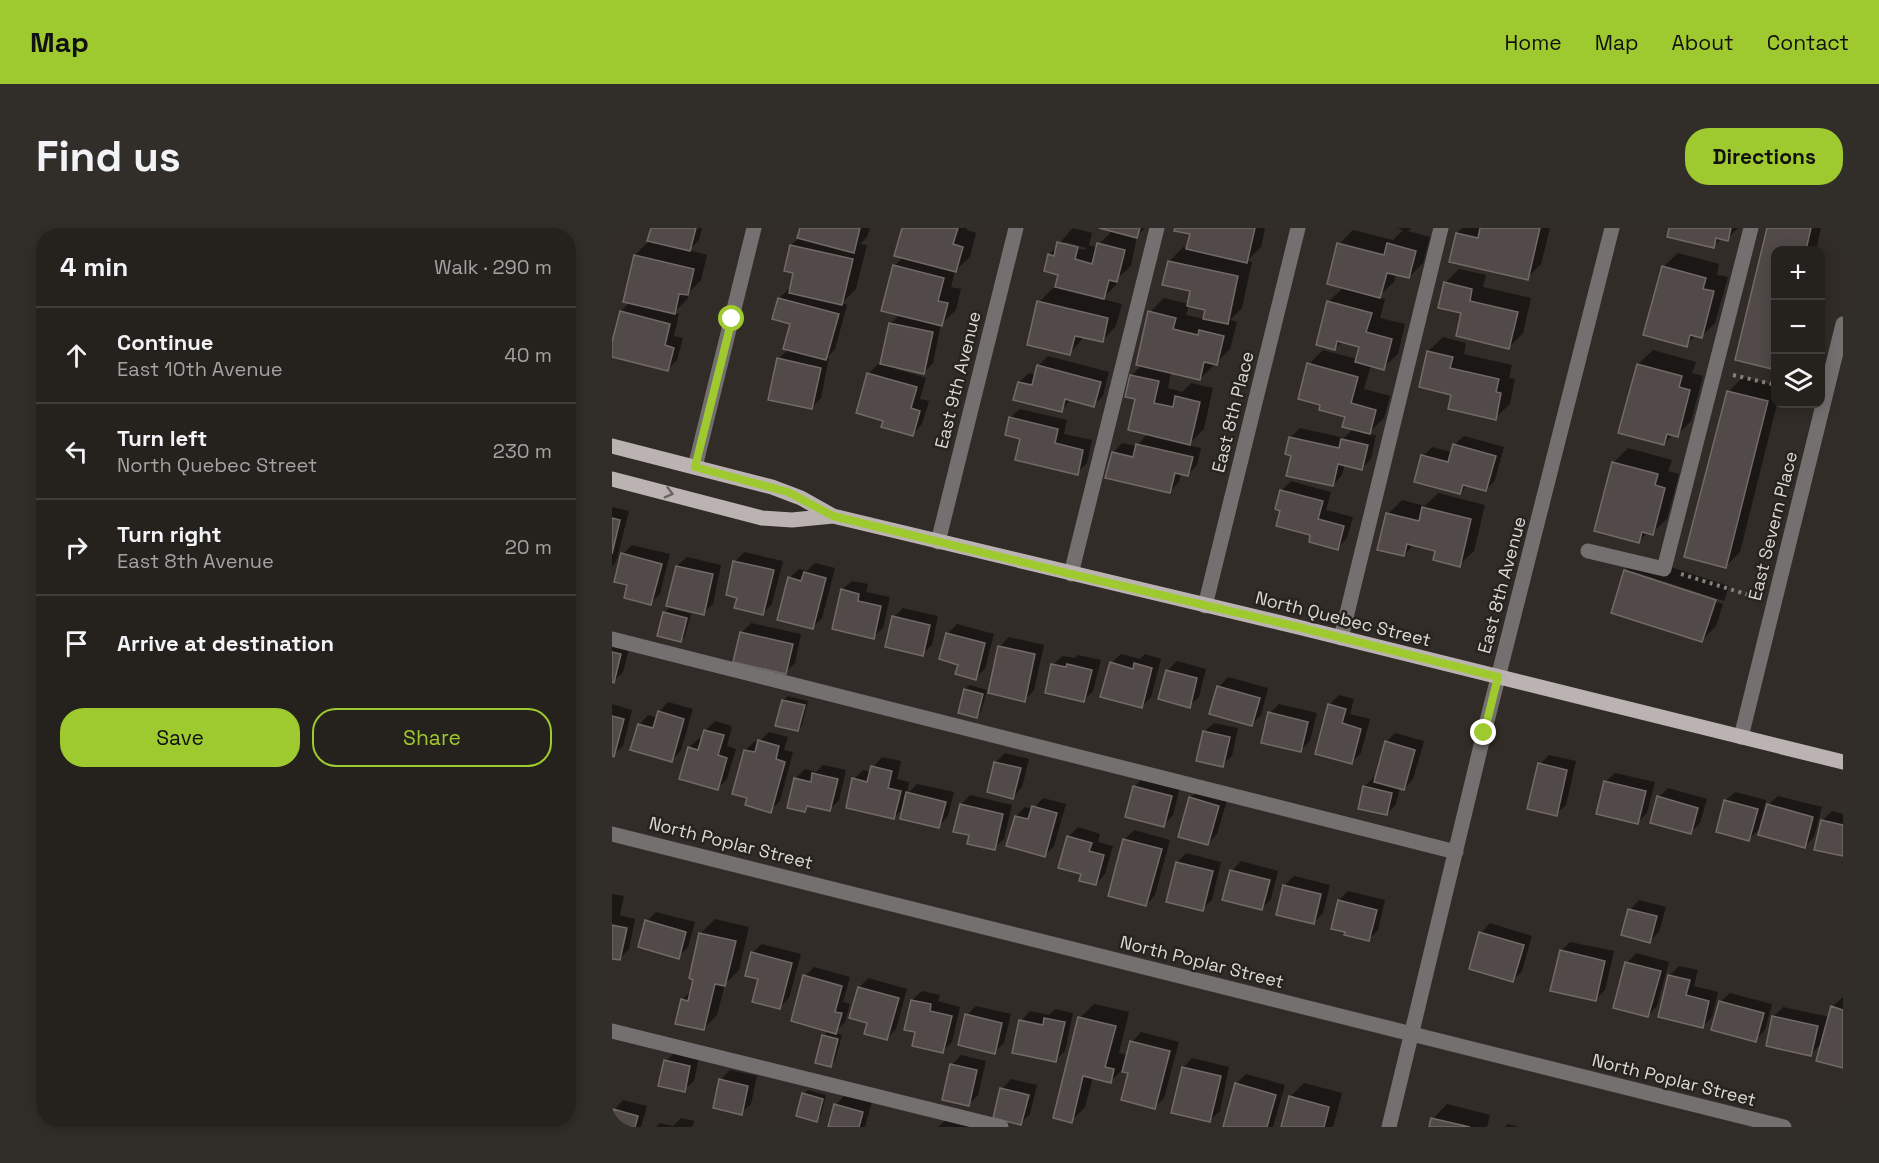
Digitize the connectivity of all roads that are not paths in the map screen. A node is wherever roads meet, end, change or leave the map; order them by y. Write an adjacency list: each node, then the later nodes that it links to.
1 (754, 228): 10 (street)
2 (1016, 228): 13 (street, East 9th Avenue)
3 (1157, 228): 15 (street)
4 (1298, 228): 16 (street, East 8th Place)
5 (1441, 228): 17 (street)
6 (1612, 228): 19 (street, East 8th Avenue)
7 (1752, 228): 14 (street)
8 (1843, 324): 20 (street, East Severn Place)
9 (612, 446): 10 (main road, North Quebec Street)
10 (695, 467): 12 (main road, North Quebec Street)
11 (612, 479): 12 (main road, North Quebec Street, one-way to 12)
12 (833, 516): 13 (main road, North Quebec Street)
13 (938, 542): 15 (main road, North Quebec Street)
14 (1588, 550)
15 (1071, 574): 16 (main road, North Quebec Street)
16 (1205, 606): 17 (main road, North Quebec Street)
17 (1341, 638): 19 (main road, North Quebec Street)
18 (612, 639): 23 (street)
19 (1498, 677): 20 (main road, North Quebec Street); 23 (street, East 8th Avenue)
20 (1741, 736): 21 (main road, North Quebec Street)
21 (1843, 762)
22 (612, 834): 25 (street, North Poplar Street)
23 (1456, 852): 25 (street, East 8th Avenue)
24 (612, 1031): 26 (street)
25 (1412, 1035): 27 (street, East 8th Avenue); 28 (street, North Poplar Street)
26 (1001, 1127)
27 (1389, 1127)
28 (1784, 1127)

